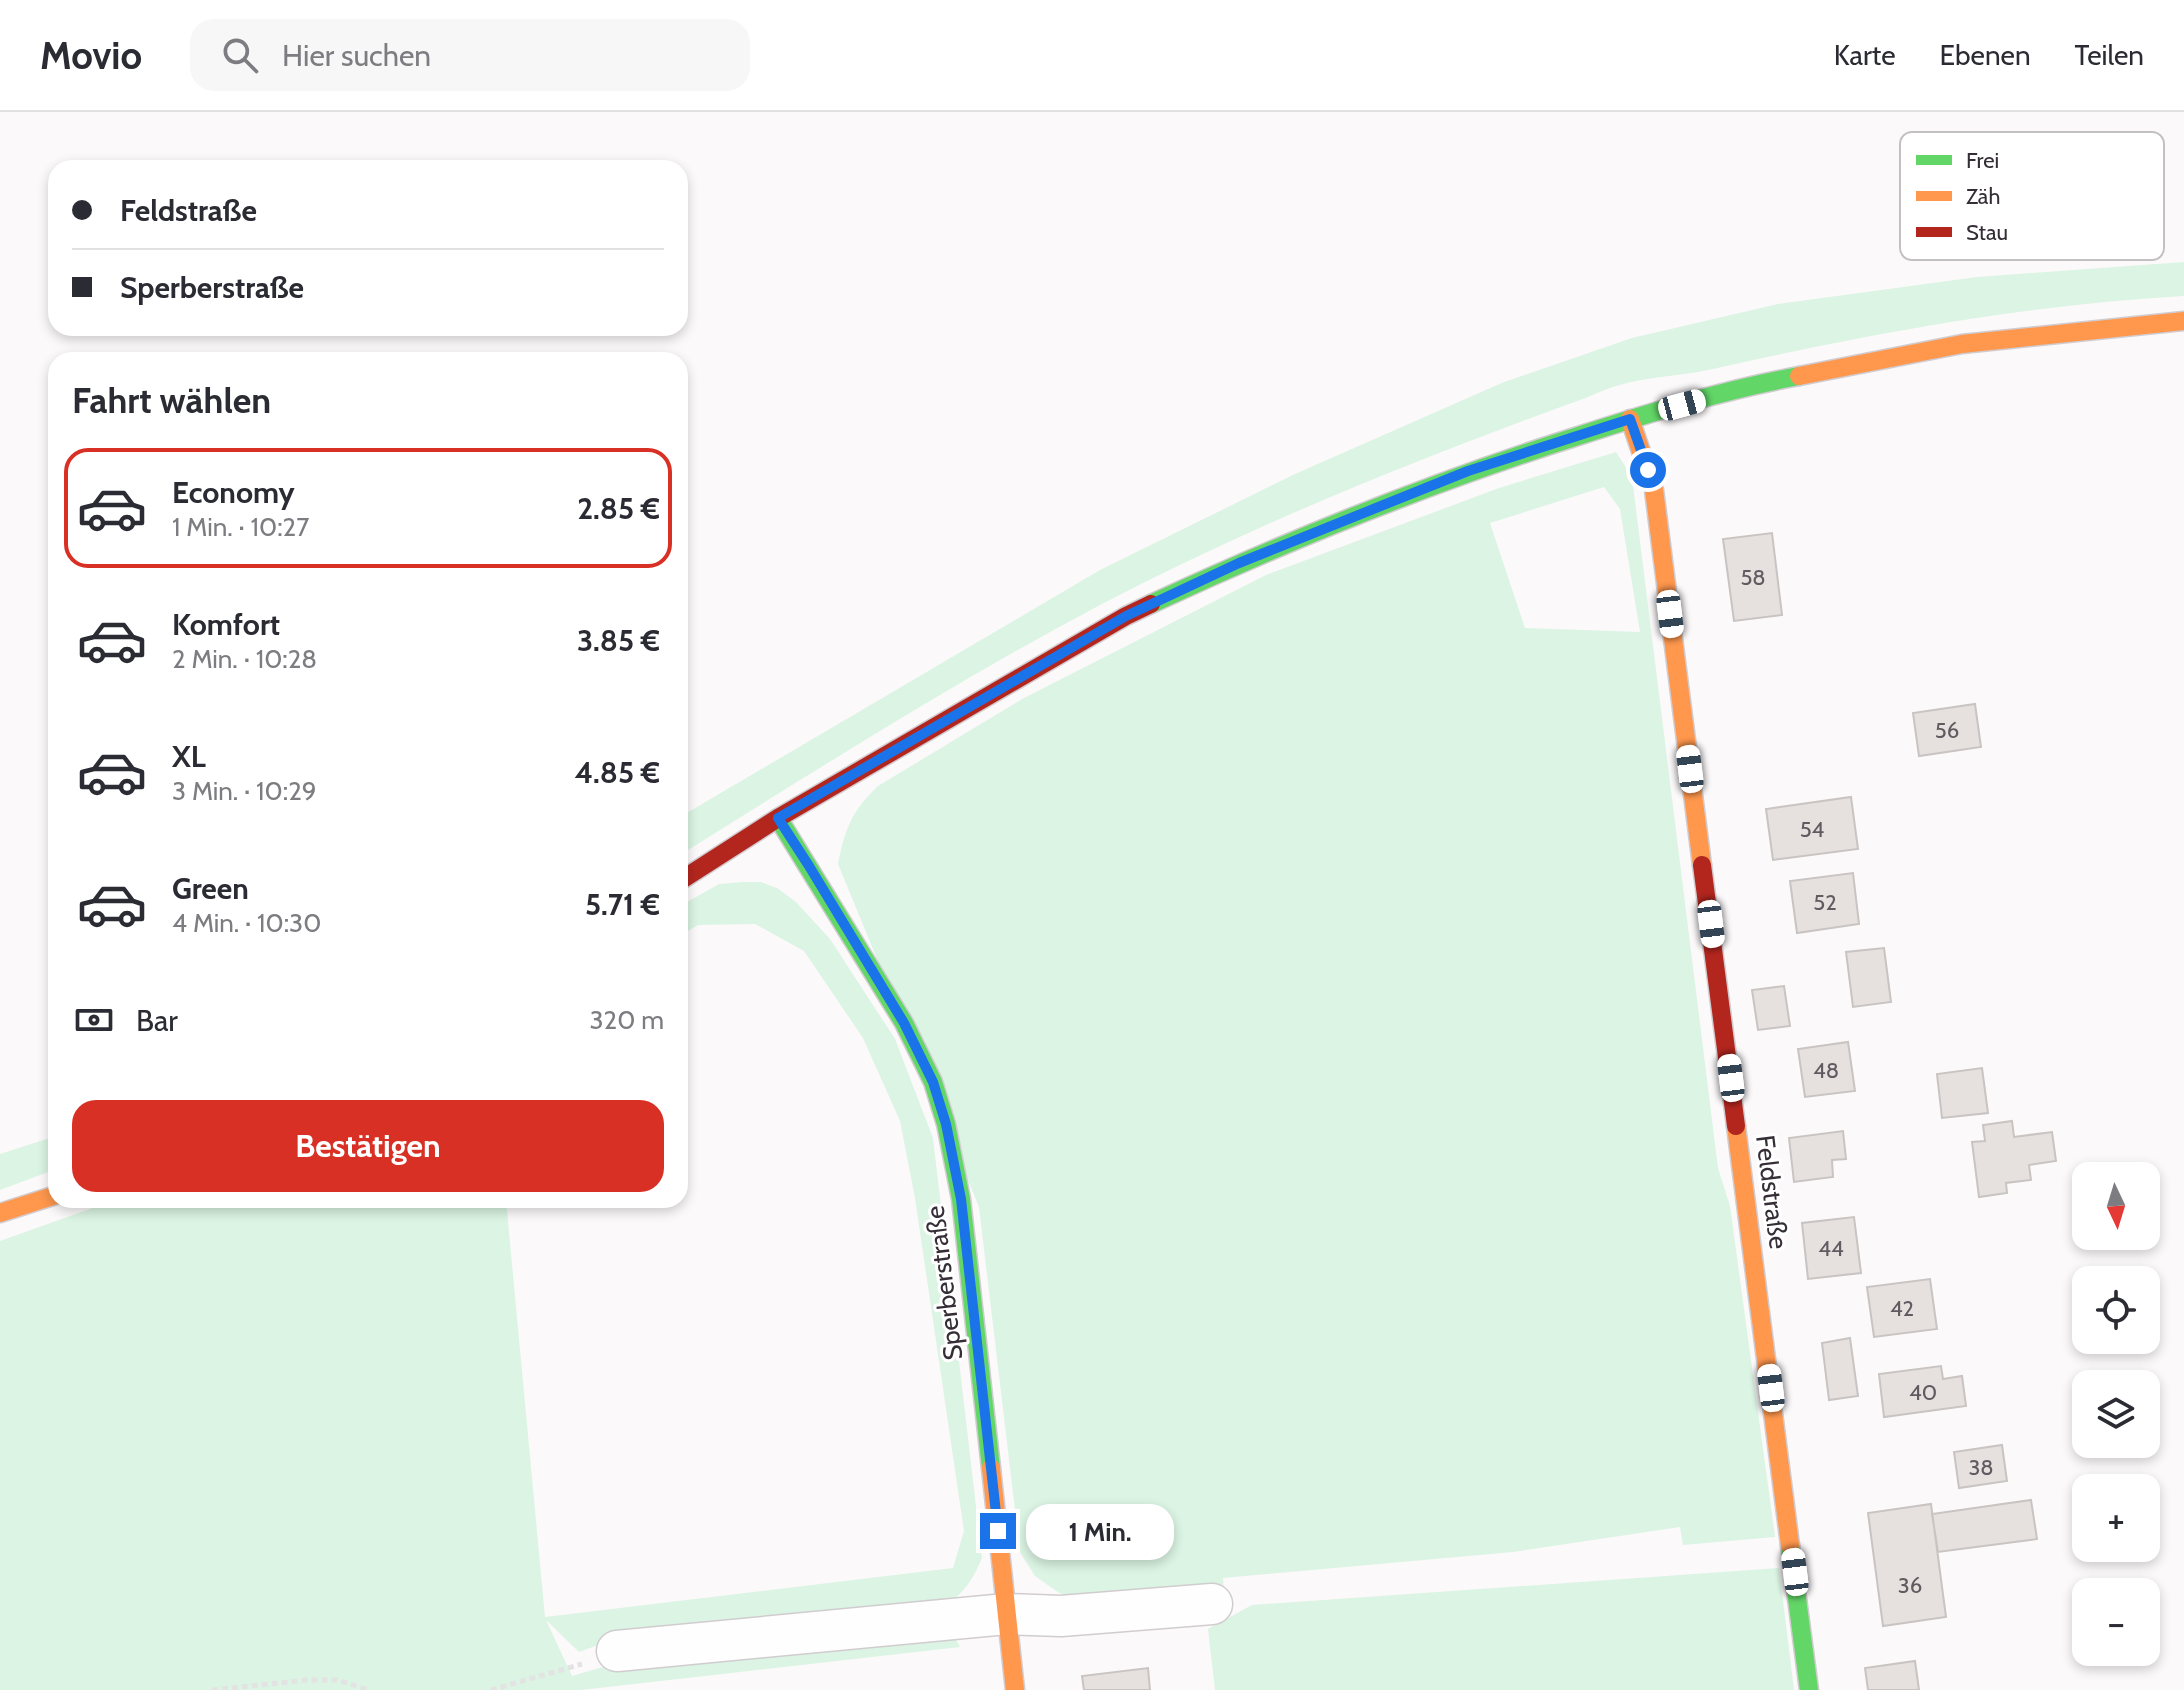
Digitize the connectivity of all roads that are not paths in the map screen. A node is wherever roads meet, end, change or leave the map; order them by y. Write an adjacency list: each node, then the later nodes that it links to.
1 (2184, 321): 2 (street)
2 (1630, 419): 3 (street); 11 (street, Feldstraße)
3 (778, 818): 4 (street); 8 (street, Sperberstraße)
4 (688, 876)
5 (48, 1198): 6 (street)
6 (0, 1213)
7 (1212, 1604): 8 (street)
8 (1006, 1614): 9 (street); 10 (street, Sperberstraße)
9 (617, 1651)
10 (1015, 1690)
11 (1809, 1690)

